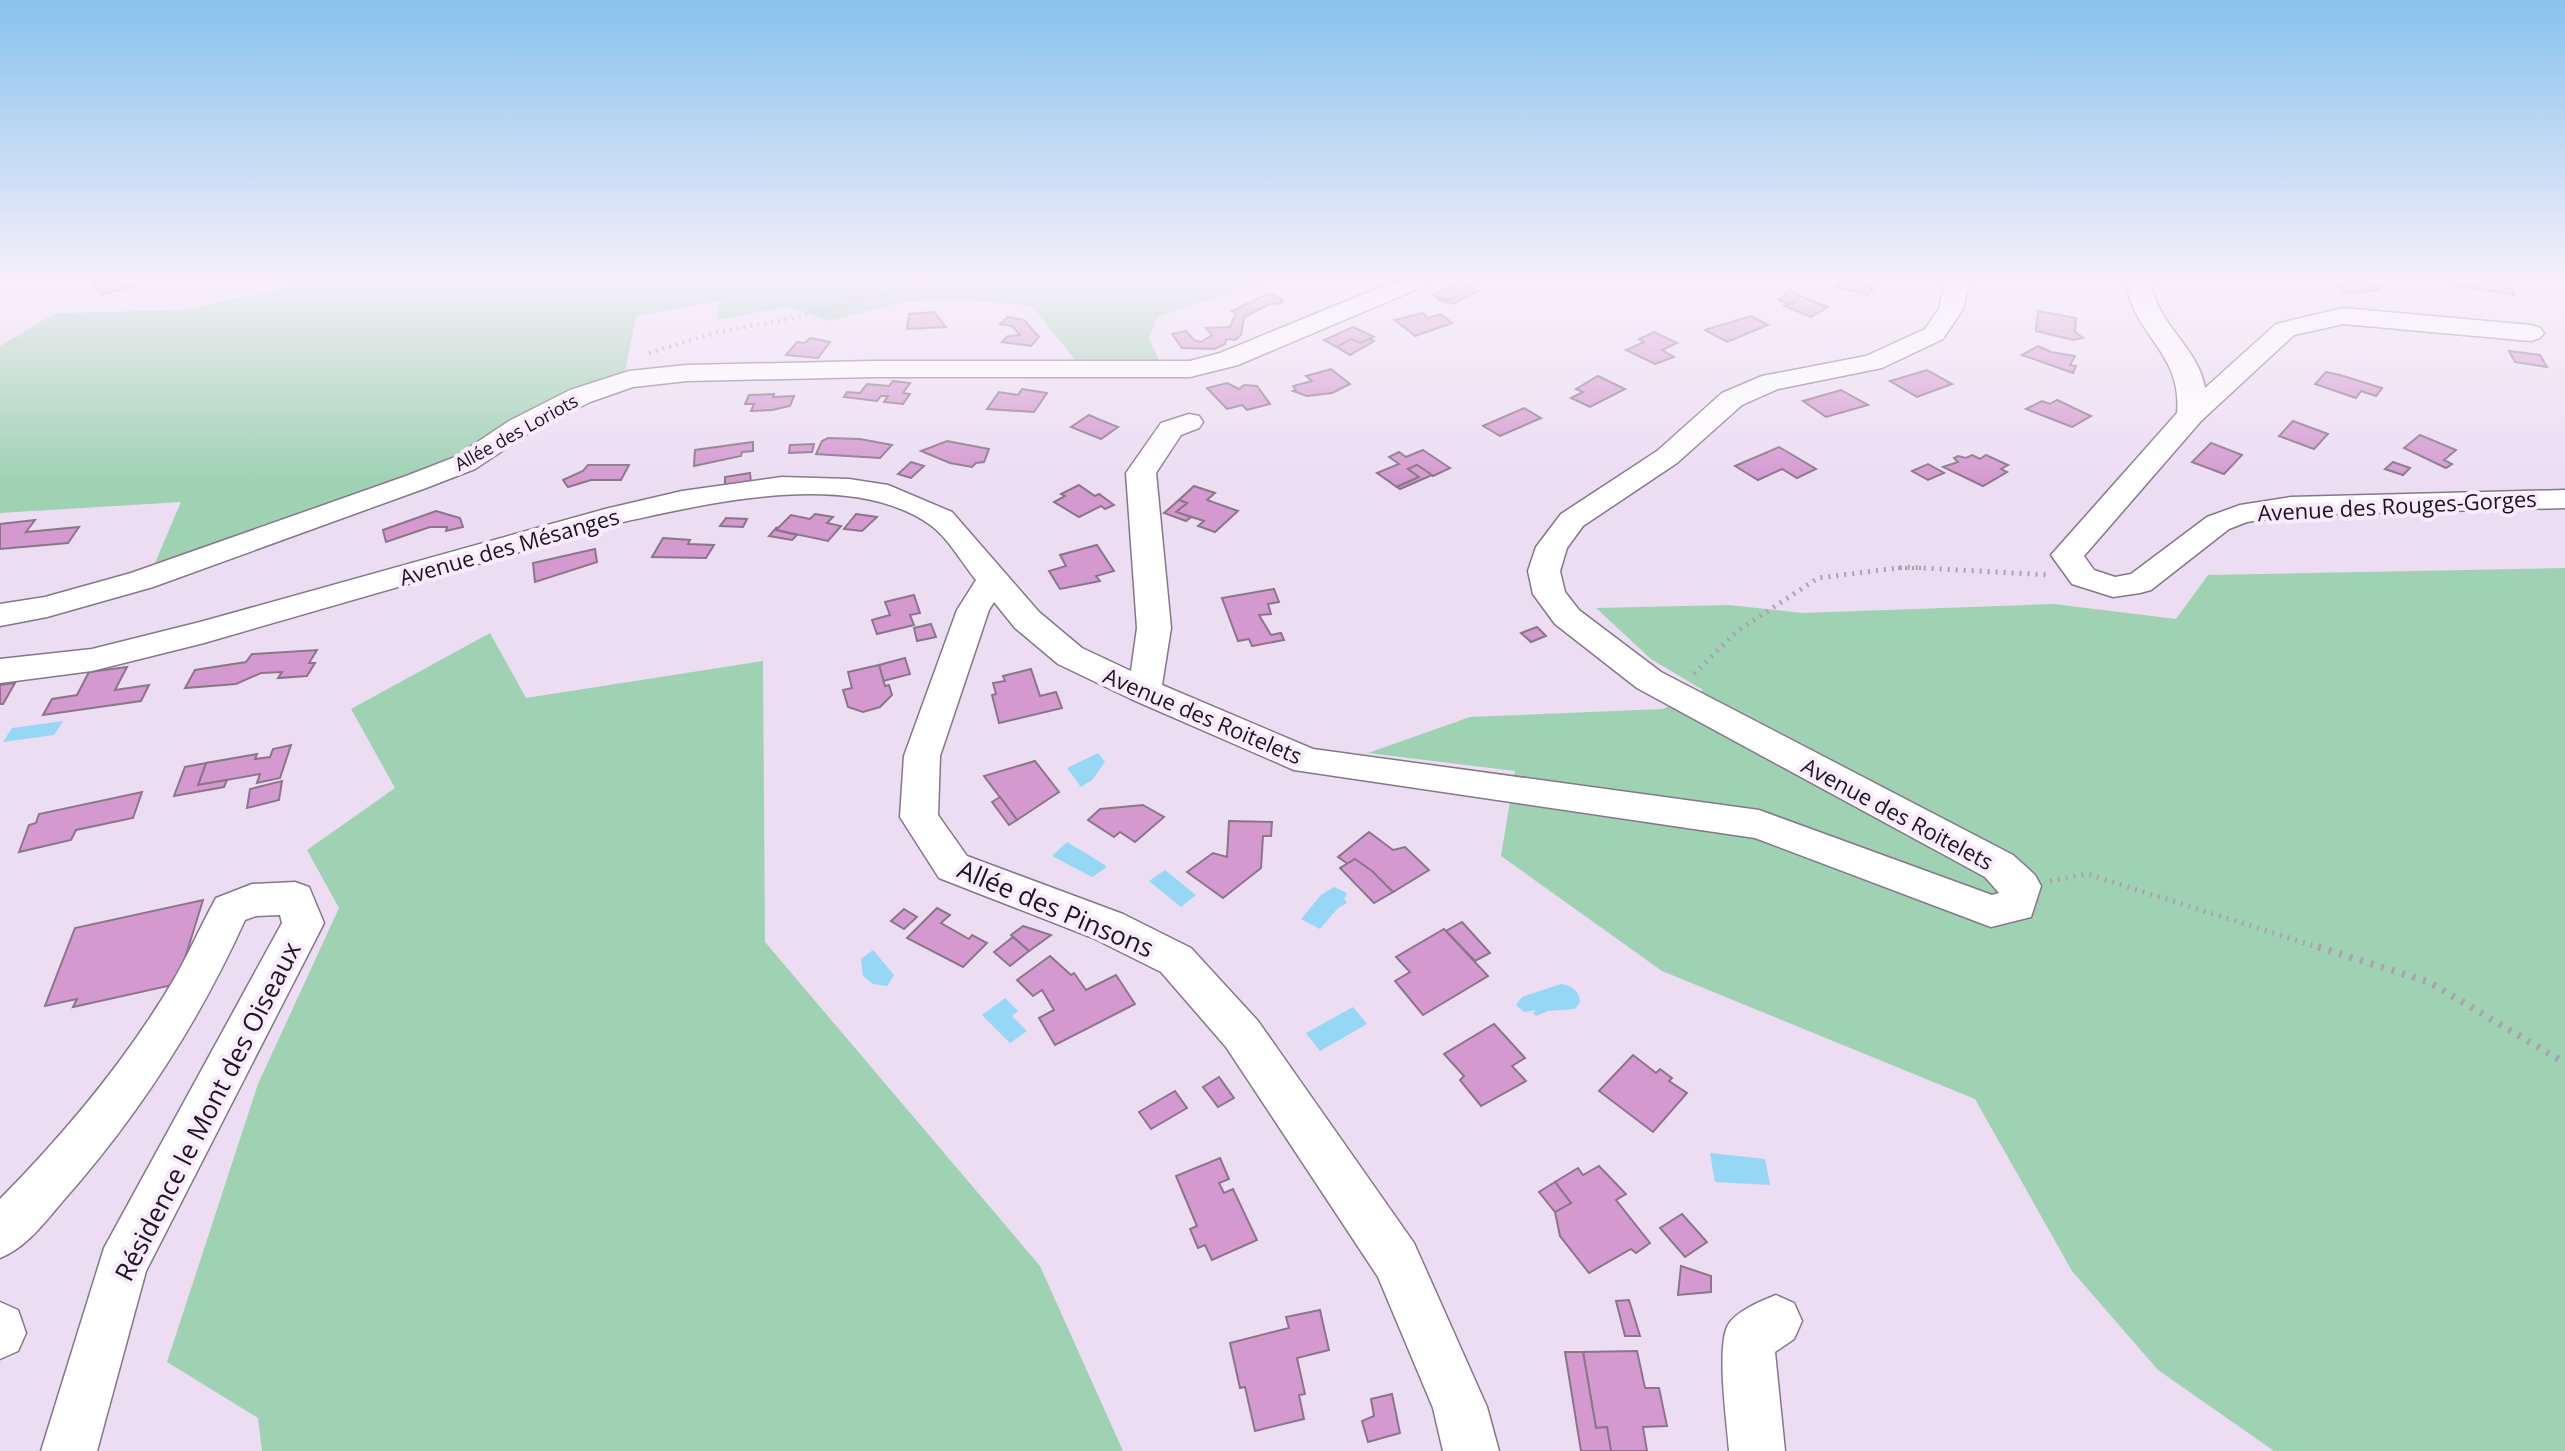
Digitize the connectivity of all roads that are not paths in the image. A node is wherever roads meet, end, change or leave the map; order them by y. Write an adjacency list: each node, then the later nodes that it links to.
1 (1258, 347): 9 (street, Allée des Loriots)
2 (1906, 347): 11 (street, Avenue des Roitelets)
3 (2173, 347): 5 (street)
4 (2266, 347): 5 (street)
5 (2191, 415): 7 (street, Avenue des Rouges-Gorges)
6 (1189, 422): 11 (street)
7 (2565, 499)
8 (992, 581): 10 (street, Avenue des Mésanges); 11 (street, Avenue des Roitelets); 15 (street, Allée des Pinsons)
9 (0, 615)
10 (0, 671)
11 (1143, 691)
12 (0, 1234): 14 (street, Résidence le Mont des Oiseaux)
13 (1776, 1321): 16 (street)
14 (69, 1451)
15 (1471, 1451)
16 (1757, 1451)

